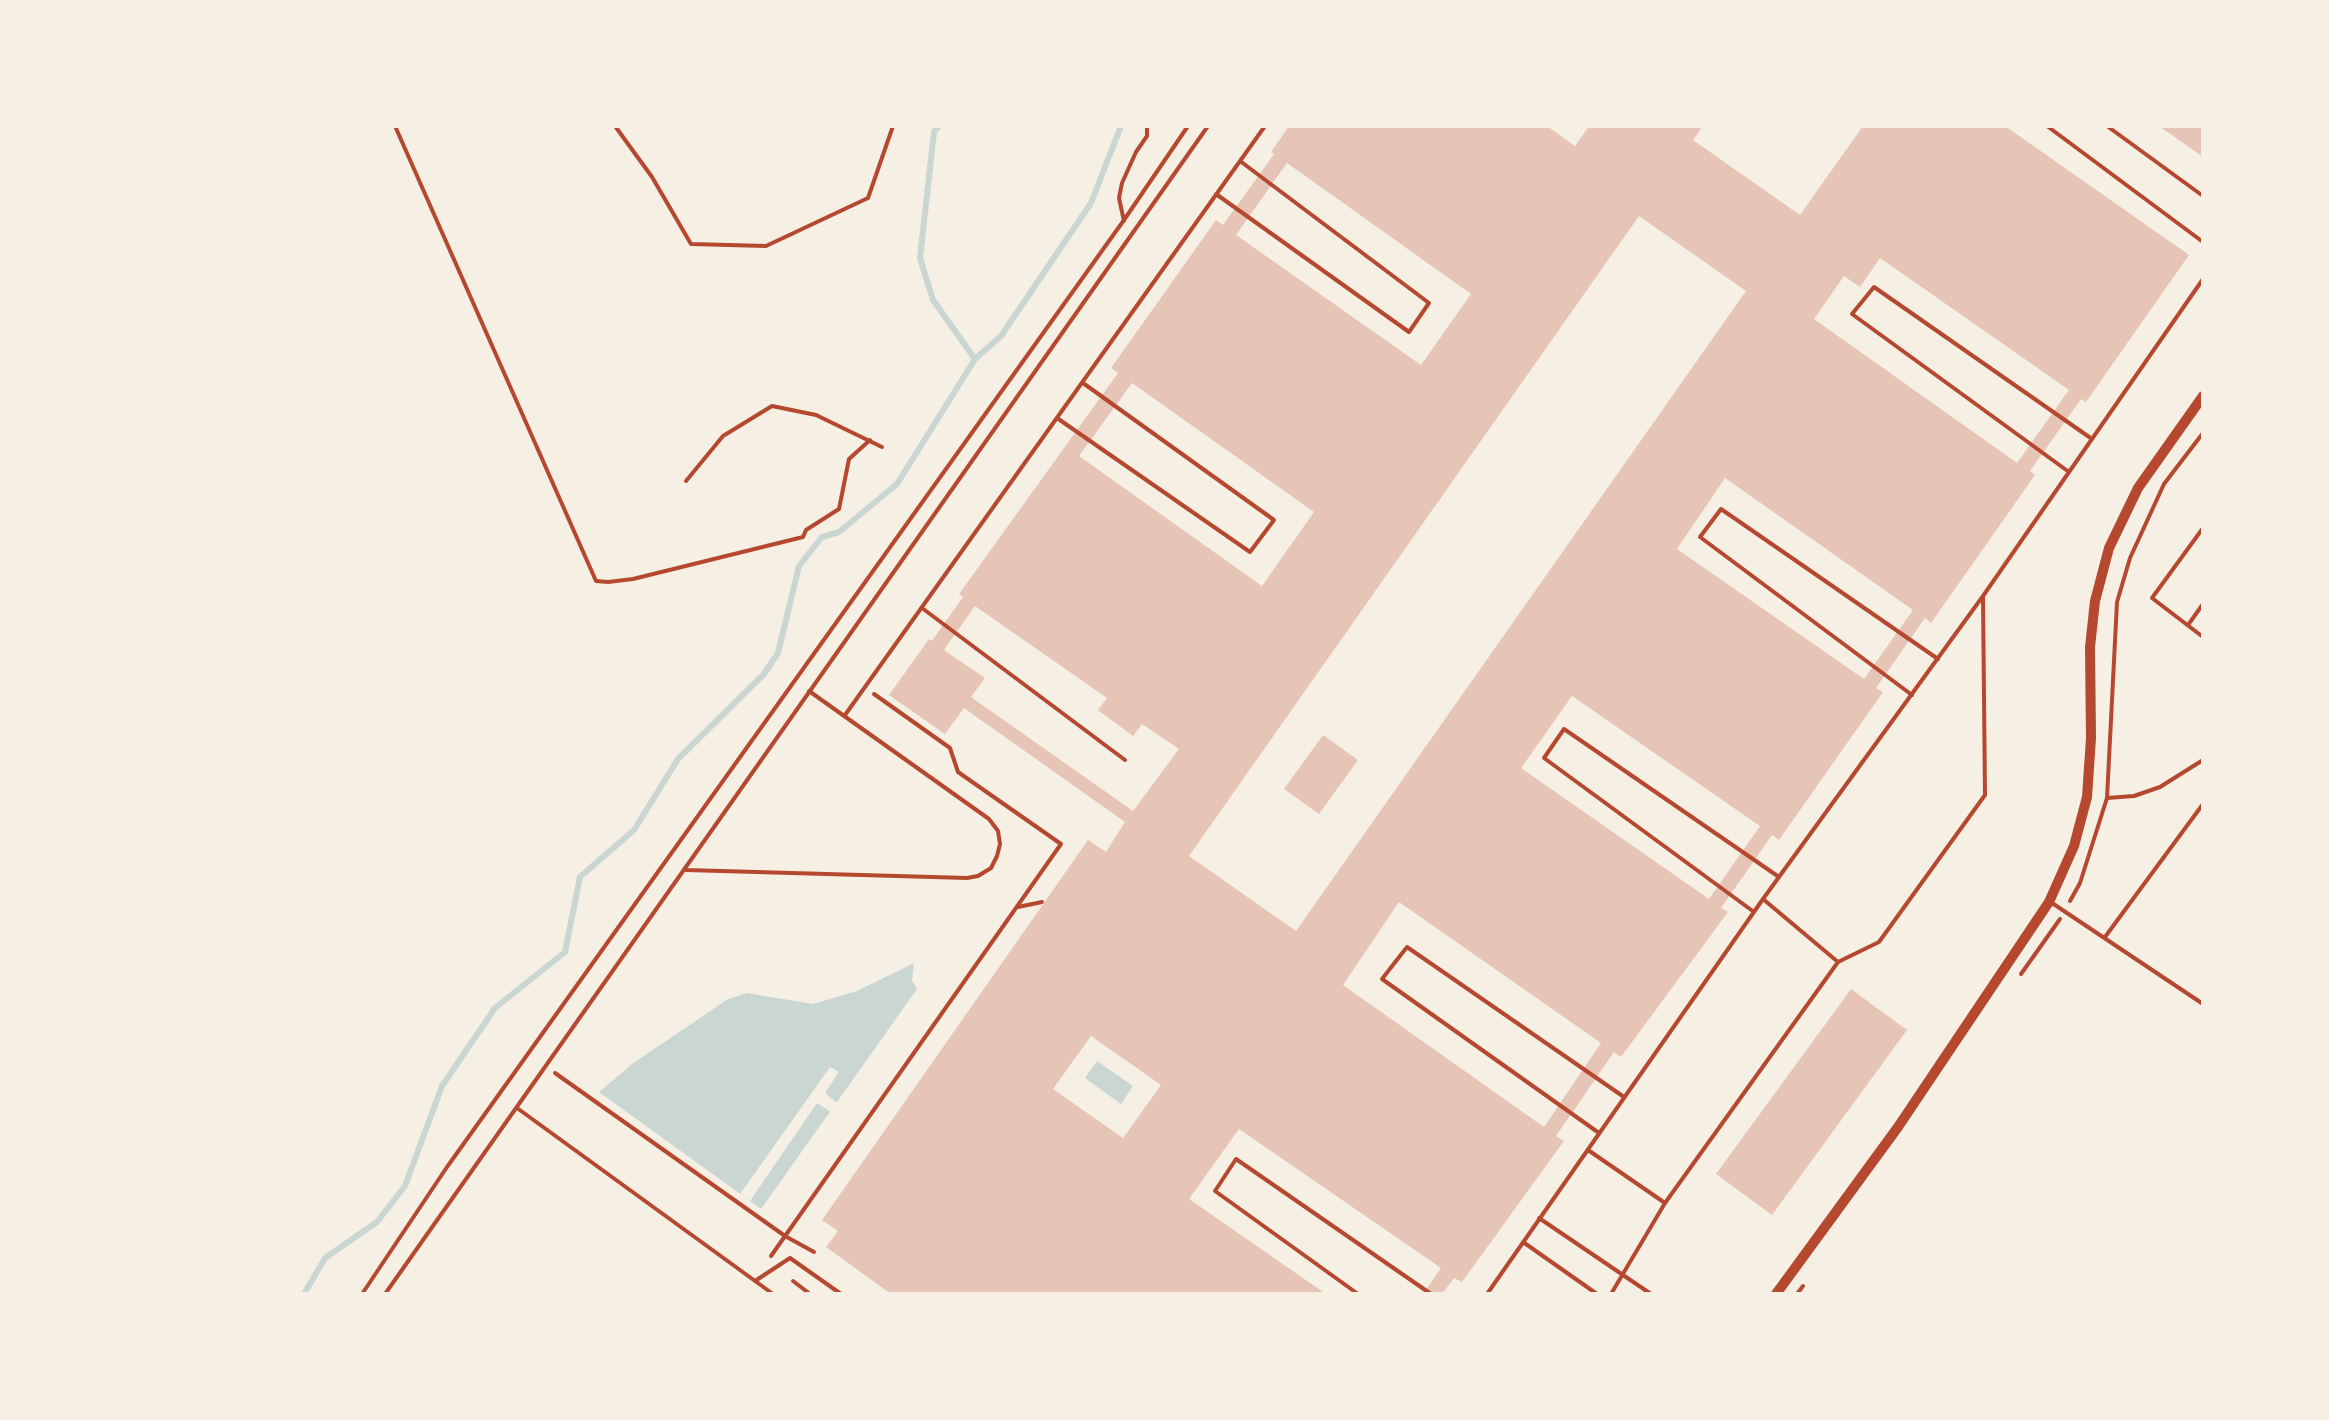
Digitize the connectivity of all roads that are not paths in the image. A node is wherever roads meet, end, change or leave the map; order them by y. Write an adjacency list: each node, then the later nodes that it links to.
1 (1208, 126): 22 (lane)
2 (1265, 126): 5 (lane)
3 (2047, 126): 8 (lane)
4 (2107, 126): 7 (lane)
5 (1240, 161): 6 (lane); 6 (lane)
6 (1216, 194): 10 (lane)
7 (2203, 196)
8 (2203, 242)
9 (2203, 279): 13 (lane)
10 (1082, 383): 12 (lane); 12 (lane)
11 (2203, 396): 30 (street)
12 (1057, 418): 18 (lane)
13 (2092, 439): 14 (lane); 14 (lane)
14 (2069, 472): 16 (lane)
15 (2203, 528): 19 (lane)
16 (1983, 596): 21 (lane); 33 (lane)
17 (2203, 604): 19 (lane)
18 (922, 608): 24 (lane); 25 (lane)
19 (2188, 625): 20 (lane)
20 (2203, 637)
21 (1938, 659): 23 (lane); 23 (lane)
22 (809, 691): 24 (lane); 27 (lane)
23 (1912, 695): 28 (lane)
24 (845, 715): 27 (lane)
25 (1125, 760)
26 (2203, 804): 32 (lane)
27 (686, 870): 36 (lane)
28 (1779, 877): 29 (lane); 31 (lane)
29 (1763, 899): 31 (lane); 33 (lane)
30 (2049, 902): 32 (lane); 53 (street)
31 (1754, 912): 35 (lane)
32 (2105, 937): 34 (lane)
33 (1838, 962): 39 (lane)
34 (2203, 1004)
35 (1624, 1097): 37 (lane); 37 (lane)
36 (517, 1108): 43 (lane); 44 (lane)
37 (1599, 1133): 38 (lane)
38 (1587, 1150): 39 (lane); 40 (lane)
39 (1665, 1203): 42 (lane)
40 (1539, 1218): 41 (lane); 42 (lane)
41 (1523, 1242): 49 (lane); 50 (lane)
42 (1625, 1274): 51 (lane); 52 (lane)
43 (755, 1281): 45 (lane); 46 (lane)
44 (385, 1294)
45 (773, 1294)
46 (841, 1294)
47 (1358, 1294): 48 (lane)
48 (1431, 1294)
49 (1487, 1294)
50 (1597, 1294)
51 (1611, 1294)
52 (1651, 1294)
53 (1776, 1294)

